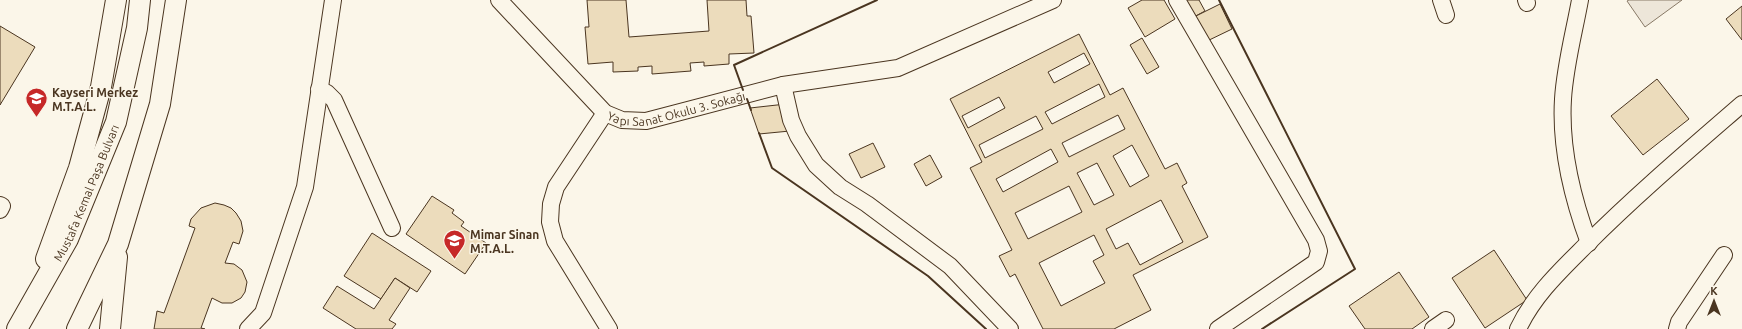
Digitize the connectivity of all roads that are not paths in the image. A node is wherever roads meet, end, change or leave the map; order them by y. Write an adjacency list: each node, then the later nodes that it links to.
1 (116, 0): 19 (main road)
2 (140, 0): 19 (main road, Mustafa Kemal Paşa Bulvarı)
3 (176, 0): 17 (main road)
4 (333, 0): 10 (street)
5 (499, 0): 12 (street, Yapı Sanat Okulu 3. Sokağı)
6 (1053, 0): 9 (street, Yapı Sanat Okulu 3. Sokağı)
7 (1177, 0): 26 (street)
8 (1580, 0): 16 (street)
9 (783, 85): 12 (street, Yapı Sanat Okulu 3. Sokağı); 25 (street)
10 (319, 89): 15 (street); 23 (street)
11 (1742, 104): 16 (street)
12 (605, 113): 24 (street)
13 (0, 205): 14 (street)
14 (0, 210)
15 (392, 228)
16 (1589, 242): 27 (street)
17 (118, 244): 21 (main road); 22 (main road)
18 (1724, 255): 28 (street)
19 (27, 312): 20 (main road, Mustafa Kemal Paşa Bulvarı)
20 (17, 329)
21 (77, 329)
22 (110, 329)
23 (248, 329)
24 (609, 329)
25 (1010, 329)
26 (1218, 329)
27 (1518, 329)
28 (1677, 329)

